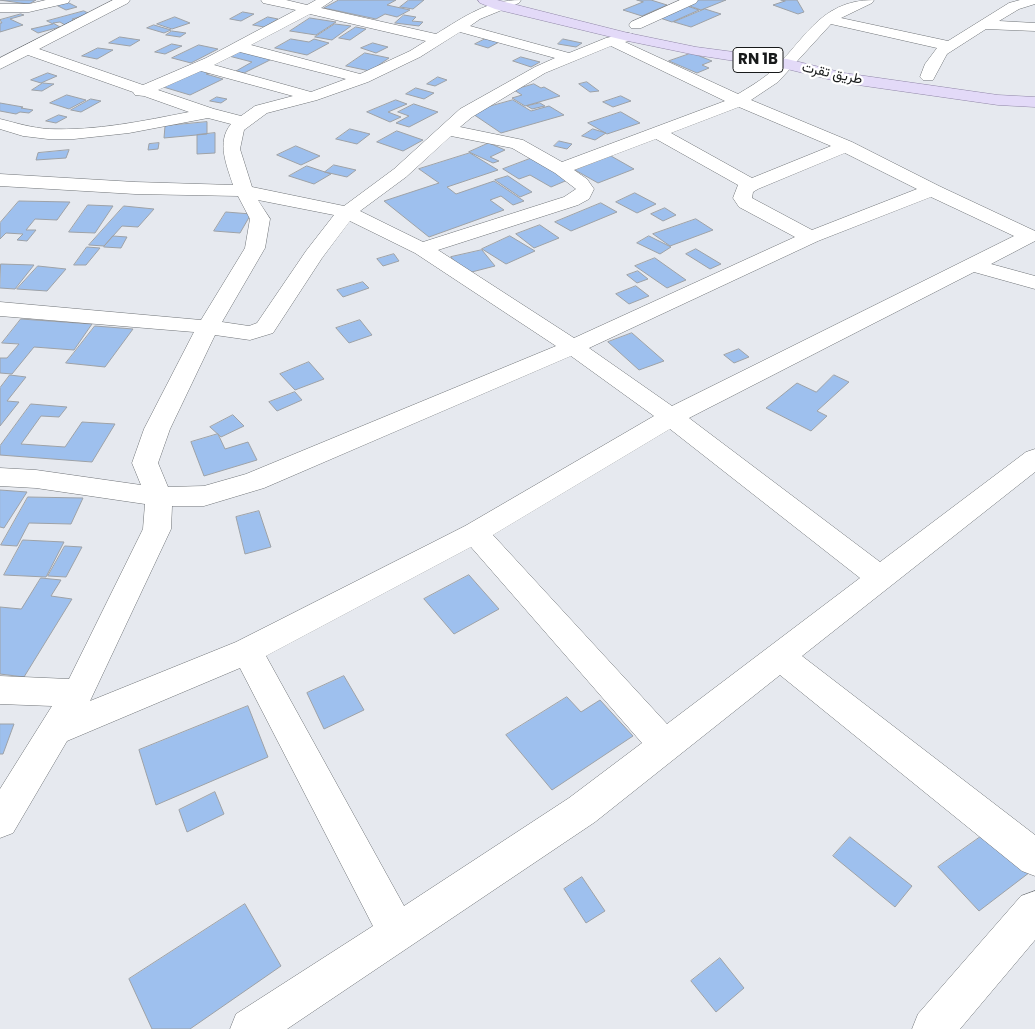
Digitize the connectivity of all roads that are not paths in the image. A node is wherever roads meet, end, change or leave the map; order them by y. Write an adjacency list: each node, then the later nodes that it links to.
1 (123, 0): 14 (street)
2 (268, 0): 13 (street)
3 (326, 0): 13 (street)
4 (527, 0): 19 (main road, طريق تقرت / RN 1B)
5 (691, 0): 19 (street)
6 (867, 0): 15 (street)
7 (998, 0): 11 (street)
8 (1035, 0): 11 (street)
9 (74, 2): 12 (street); 14 (street)
10 (500, 2): 17 (street); 19 (main road, طريق تقرت / RN 1B)
11 (1014, 6): 16 (street)
12 (0, 8)
13 (308, 9): 20 (street); 22 (street)
14 (102, 11): 23 (street)
15 (828, 18): 21 (street); 25 (street)
16 (984, 25): 18 (street); 21 (street)
17 (459, 27): 20 (street); 24 (street)
18 (1035, 27)
19 (625, 34): 24 (street); 25 (main road, طريق تقرت / RN 1B); 33 (street)
20 (438, 39): 29 (street)
21 (950, 46): 28 (street)
22 (240, 47): 27 (street); 29 (street)
23 (27, 50): 26 (street); 30 (street)
24 (570, 58): 38 (street)
25 (791, 60): 28 (main road, طريق تقرت / RN 1B); 33 (street); 34 (main road, طريق تقرت / RN 1B)
26 (0, 64)
27 (200, 66): 30 (street); 32 (street)
28 (928, 77): 31 (main road, طريق تقرت / RN 1B)
29 (362, 79): 32 (street)
30 (142, 92): 35 (street)
31 (1035, 93)
32 (311, 97): 36 (street)
33 (739, 101): 39 (street); 40 (street)
34 (1035, 102)
35 (208, 114): 36 (street); 37 (street)
36 (244, 122): 45 (street)
37 (0, 124)
38 (448, 130): 41 (street); 47 (street)
39 (658, 133): 41 (street); 43 (street)
40 (846, 146): 43 (street); 44 (street)
41 (562, 169): 50 (street)
42 (8, 180): 45 (street); 46 (street)
43 (751, 185): 49 (street)
44 (932, 190): 48 (street); 49 (street)
45 (244, 191): 47 (street); 54 (street)
46 (0, 199)
47 (347, 212): 50 (street); 54 (street)
48 (1033, 229): 51 (street)
49 (811, 237): 55 (street)
50 (422, 249): 55 (street)
51 (972, 265): 52 (street); 56 (street)
52 (1035, 283)
53 (0, 309): 54 (street)
54 (208, 327): 59 (street)
55 (572, 347): 56 (street); 59 (street)
56 (671, 417): 60 (street); 61 (street)
57 (1035, 459): 61 (street)
58 (0, 476): 59 (street)
59 (159, 497): 65 (street)
60 (475, 533): 62 (street); 67 (street)
61 (880, 578): 63 (street)
62 (247, 652): 66 (street); 71 (street)
63 (779, 656): 67 (street); 69 (street)
64 (0, 690): 65 (street)
65 (78, 693): 66 (street)
66 (56, 730): 68 (street)
67 (665, 745): 71 (street)
68 (0, 821)
69 (1035, 858)
70 (1035, 910): 73 (street)
71 (397, 932): 72 (street)
72 (251, 1029)
73 (934, 1029)

